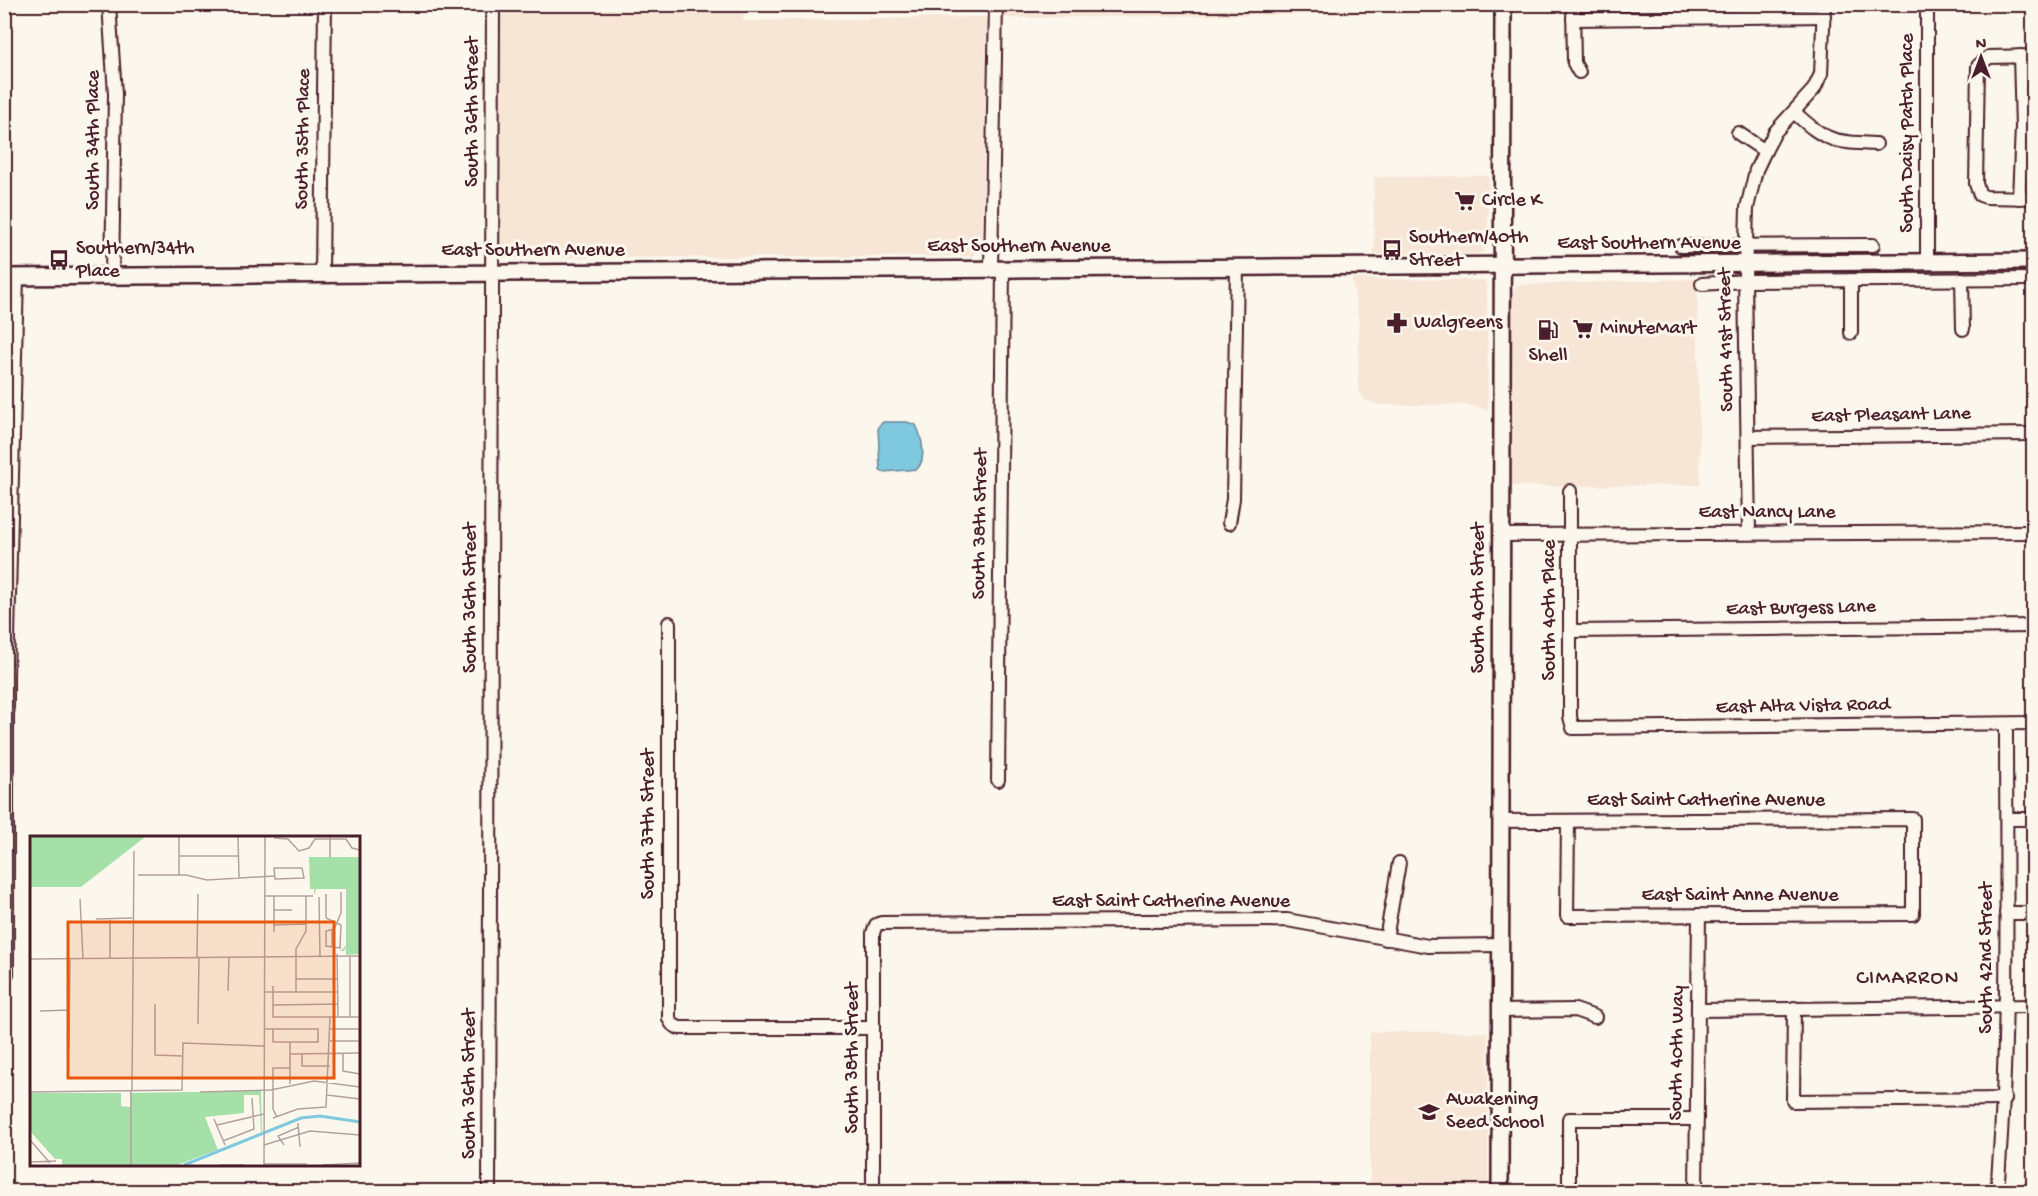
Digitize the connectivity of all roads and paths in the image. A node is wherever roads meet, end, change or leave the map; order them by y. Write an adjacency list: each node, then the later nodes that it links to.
1 (110, 4): 30 (street, South 34th Place)
2 (325, 4): 29 (street, South 35th Place)
3 (493, 4): 28 (street, South 36th Street)
4 (996, 4): 27 (street, South 38th Street)
5 (1503, 4): 25 (main road, South 40th Street)
6 (1573, 4): 9 (street)
7 (1927, 4): 23 (street, South Daisy Patch Place)
8 (1824, 10): 9 (street); 13 (street, South 41st Street)
9 (1573, 19): 12 (street)
10 (2020, 56): 11 (street); 17 (street); 17 (street)
11 (2034, 56)
12 (1579, 72)
13 (1794, 112): 15 (street); 16 (street, South 41st Street)
14 (1738, 133): 16 (street)
15 (1876, 144)
16 (1765, 151): 21 (street, South 41st Street)
17 (2019, 198): 18 (street)
18 (2034, 198)
19 (1873, 244): 21 (street, East Southern Avenue)
20 (1681, 246): 21 (street, East Southern Avenue)
21 (1746, 246): 24 (street, South 41st Street)
22 (2034, 261): 23 (main road, East Southern Avenue)
23 (1927, 262): 24 (main road, East Southern Avenue)
24 (1746, 264): 25 (main road, East Southern Avenue); 35 (street, South 41st Street)
25 (1500, 266): 26 (main road, East Southern Avenue); 45 (main road, South 40th Street)
26 (1237, 267): 27 (main road, East Southern Avenue); 42 (street)
27 (997, 268): 28 (main road, East Southern Avenue); 54 (street, South 38th Street)
28 (490, 273): 29 (main road, East Southern Avenue); 77 (street, South 36th Street)
29 (322, 274): 30 (main road, East Southern Avenue)
30 (112, 276): 31 (main road, East Southern Avenue)
31 (11, 277): 50 (street)
32 (1962, 279): 33 (street, East Southern Avenue); 34 (street, East Southern Avenue); 37 (street)
33 (2034, 279)
34 (1851, 280): 35 (street, East Southern Avenue); 38 (street)
35 (1745, 281): 36 (street, East Southern Avenue); 40 (street, South 41st Street)
36 (1702, 284)
37 (1963, 329)
38 (1851, 333)
39 (2034, 434): 40 (street, East Pleasant Lane)
40 (1748, 437): 44 (street, South 41st Street)
41 (1570, 491): 46 (street, South 40th Place)
42 (1229, 523)
43 (2034, 532): 44 (street, East Nancy Lane)
44 (1749, 533): 46 (street, East Nancy Lane)
45 (1500, 535): 46 (street, East Nancy Lane); 57 (main road, South 40th Street)
46 (1570, 535): 49 (street, South 40th Place)
47 (669, 623): 74 (street, South 37th Street)
48 (2034, 626): 49 (street, East Burgess Lane)
49 (1570, 631): 53 (street, South 40th Place)
50 (6, 676): 67 (street)
51 (2034, 723): 52 (street, East Alta Vista Road)
52 (2006, 724): 53 (street, East Alta Vista Road); 55 (street, South 42nd Street)
53 (1573, 728)
54 (998, 780)
55 (2007, 819): 56 (street); 60 (street, South 42nd Street)
56 (2034, 819)
57 (1500, 821): 58 (street, East Saint Catherine Avenue); 66 (main road, South 40th Street)
58 (1568, 821): 62 (street, East Saint Catherine Avenue); 63 (street, East Saint Anne Avenue)
59 (1399, 863): 65 (street)
60 (2006, 913): 61 (street); 69 (street, South 42nd Street)
61 (2034, 913)
62 (1913, 914): 63 (street, East Saint Anne Avenue)
63 (1699, 915): 71 (street, South 40th Way)
64 (876, 926): 65 (street, East Saint Catherine Avenue); 74 (street, South 38th Street)
65 (1386, 939): 66 (street, East Saint Catherine Avenue)
66 (1500, 945): 72 (main road, South 40th Street)
67 (7, 974)
68 (2034, 1006): 69 (street)
69 (2007, 1007): 70 (street); 75 (street, South 42nd Street)
70 (1794, 1008): 71 (street); 75 (street)
71 (1699, 1010): 76 (street, South 40th Way)
72 (1500, 1011): 73 (street); 79 (main road, South 40th Street)
73 (1595, 1017)
74 (872, 1028): 78 (street, South 38th Street)
75 (2005, 1099): 82 (street, South 42nd Street)
76 (1697, 1119): 80 (street); 81 (street, South 40th Way)
77 (489, 1191)
78 (873, 1191)
79 (1500, 1191)
80 (1569, 1191)
81 (1696, 1191)
82 (1997, 1191)

